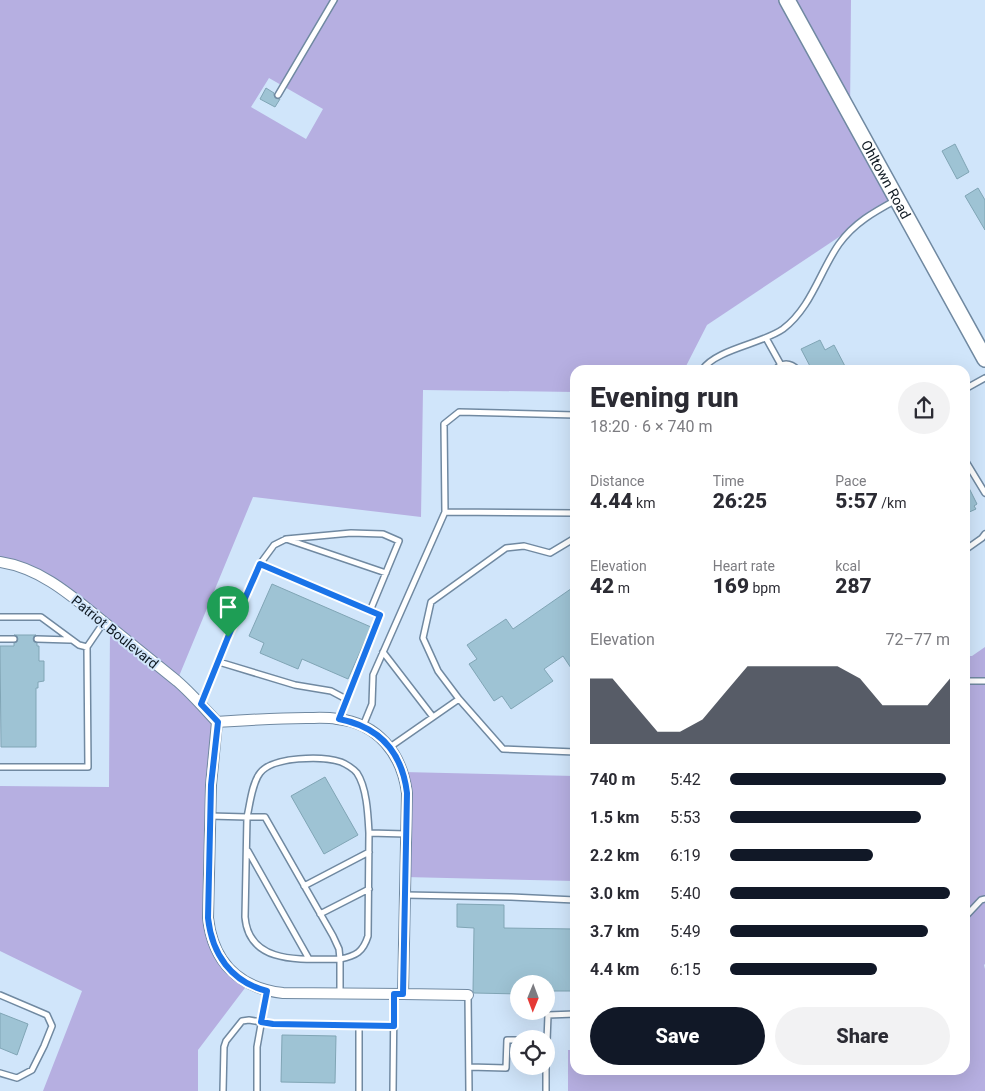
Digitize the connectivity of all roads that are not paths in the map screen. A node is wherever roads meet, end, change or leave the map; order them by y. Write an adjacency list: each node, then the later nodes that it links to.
1 (334, 0): 3 (lane)
2 (787, 0): 4 (street, Ohltown Road)
3 (278, 95)
4 (896, 199): 5 (lane); 6 (street, Ohltown Road)
5 (766, 338): 7 (lane); 8 (lane)
6 (985, 359)
7 (705, 365)
8 (780, 365): 9 (lane)
9 (792, 365)
10 (985, 378): 11 (lane)
11 (970, 386)
12 (570, 415): 15 (lane)
13 (970, 468): 14 (lane)
14 (985, 493)
15 (444, 512): 16 (lane); 32 (lane)
16 (570, 513)
17 (985, 534): 20 (lane)
18 (286, 539): 22 (lane); 23 (lane); 23 (lane)
19 (570, 541): 36 (lane)
20 (970, 546)
21 (0, 562): 26 (street, Patriot Boulevard)
22 (260, 564): 24 (lane); 33 (lane)
23 (386, 573): 24 (lane)
24 (370, 611): 37 (lane)
25 (0, 617): 30 (lane)
26 (104, 622): 31 (lane); 38 (street, Patriot Boulevard)
27 (0, 639): 28 (lane)
28 (14, 639)
29 (37, 639): 30 (lane)
30 (70, 640): 31 (lane)
31 (87, 647): 45 (lane)
32 (383, 652): 39 (lane); 42 (lane)
33 (218, 662): 37 (lane); 38 (lane)
34 (970, 681): 35 (lane)
35 (985, 681)
36 (459, 698): 39 (lane); 44 (lane)
37 (346, 699): 40 (lane)
38 (201, 704): 41 (street, Patriot Boulevard)
39 (433, 717): 43 (lane)
40 (339, 719): 41 (street); 42 (street)
41 (218, 722): 46 (street)
42 (363, 726): 43 (street)
43 (390, 747): 49 (street)
44 (570, 752)
45 (0, 767)
46 (210, 816): 47 (lane); 61 (street)
47 (247, 817): 48 (lane); 50 (lane); 52 (lane)
48 (369, 833): 49 (lane); 51 (lane)
49 (406, 834): 54 (street)
50 (247, 850): 59 (lane); 59 (lane)
51 (369, 852): 52 (lane); 53 (lane)
52 (304, 886): 58 (lane)
53 (369, 889): 58 (lane); 60 (lane)
54 (405, 895): 56 (lane); 63 (street)
55 (985, 899): 57 (lane)
56 (570, 900)
57 (970, 912)
58 (320, 914): 60 (lane)
59 (309, 959): 60 (lane)
60 (340, 959): 62 (lane)
61 (267, 991): 62 (street); 67 (lane)
62 (340, 993): 63 (street)
63 (399, 994): 65 (street); 69 (lane)
64 (0, 995): 73 (lane)
65 (468, 995): 72 (lane)
66 (570, 1014): 70 (lane)
67 (261, 1022): 68 (lane); 75 (lane); 76 (lane)
68 (359, 1026): 69 (lane); 77 (lane)
69 (394, 1026): 78 (lane)
70 (547, 1030)
71 (510, 1040): 72 (lane)
72 (469, 1067): 79 (lane)
73 (0, 1073)
74 (546, 1075): 80 (lane)
75 (223, 1091)
76 (257, 1091)
77 (359, 1091)
78 (393, 1091)
79 (469, 1091)
80 (546, 1091)

